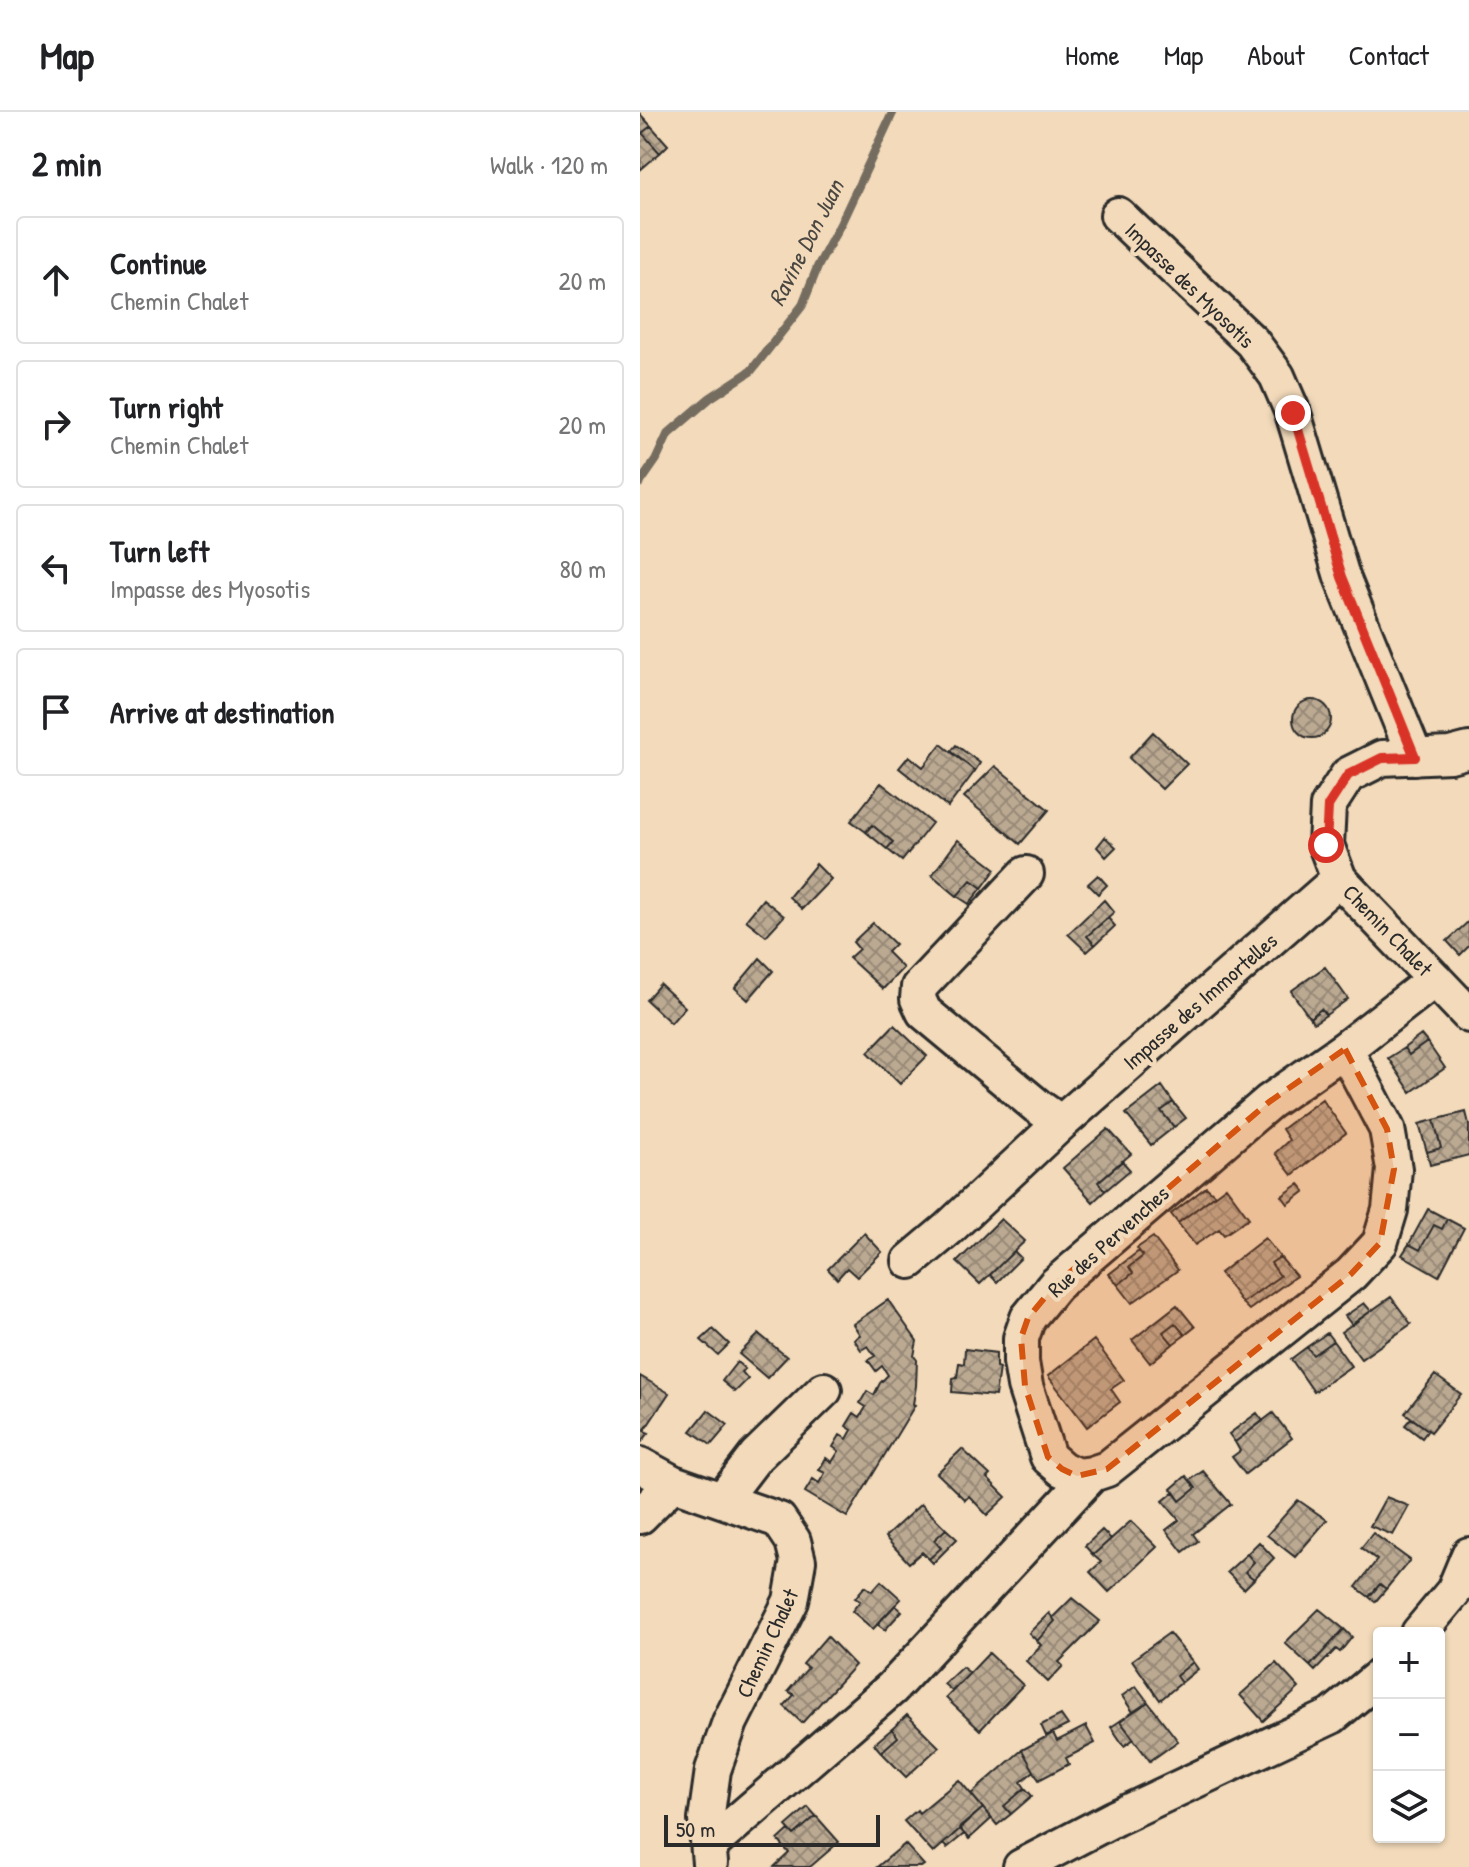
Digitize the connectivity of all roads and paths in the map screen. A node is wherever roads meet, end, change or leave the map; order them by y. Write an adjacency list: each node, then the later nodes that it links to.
1 (1118, 215): 3 (street, Impasse des Myosotis)
2 (1469, 750): 3 (street, Chemin Chalet)
3 (1415, 757): 5 (street, Chemin Chalet)
4 (1026, 874): 9 (street)
5 (1339, 879): 6 (street, Chemin Chalet); 9 (street, Impasse des Immortelles)
6 (1435, 979): 7 (street, Chemin Chalet); 8 (street, Rue des Pervenches)
7 (1469, 1015)
8 (1345, 1049): 13 (street); 13 (street, Rue des Pervenches)
9 (1061, 1123): 10 (street, Impasse des Immortelles)
10 (910, 1261)
11 (824, 1390): 15 (street)
12 (640, 1465): 14 (street, Chemin Chalet)
13 (1092, 1474): 21 (street)
14 (673, 1483): 15 (street, Chemin Chalet); 16 (street)
15 (723, 1499): 21 (street, Chemin Chalet)
16 (640, 1516)
17 (1469, 1555): 18 (street)
18 (1461, 1595): 19 (street)
19 (1426, 1627)
20 (1373, 1682): 22 (street)
21 (710, 1857)
22 (1021, 1867)

